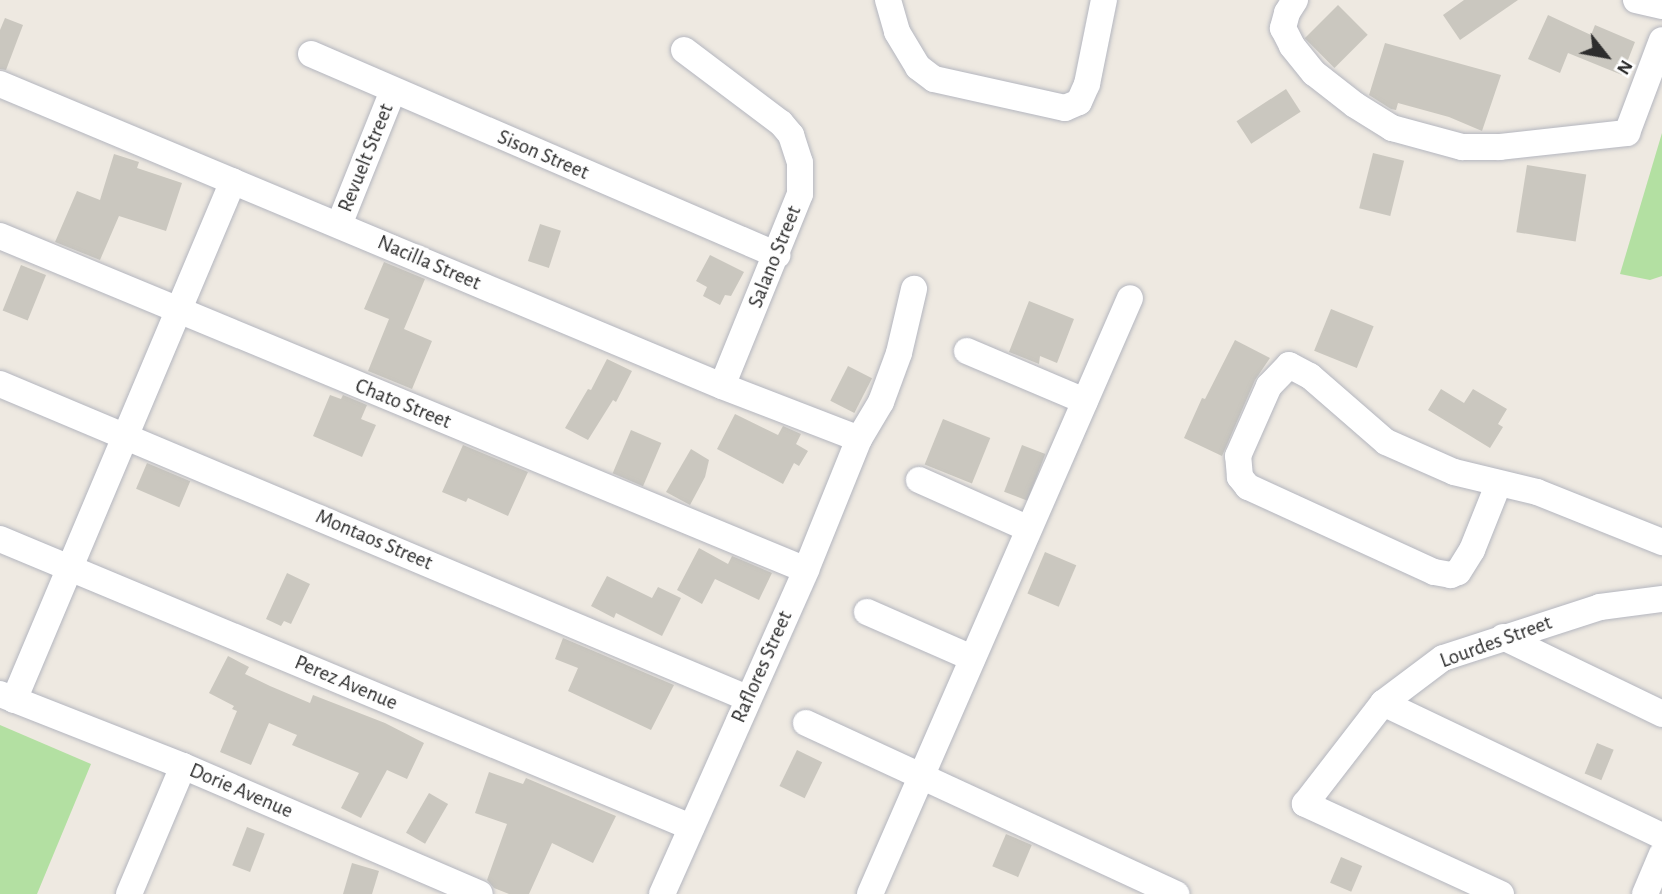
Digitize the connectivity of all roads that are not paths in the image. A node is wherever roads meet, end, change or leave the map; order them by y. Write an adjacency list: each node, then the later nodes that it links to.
1 (888, 0): 2 (street)
2 (1104, 0)
3 (1295, 0): 6 (street)
4 (1636, 0): 5 (street)
5 (1662, 6)
6 (1662, 40)
7 (684, 50): 14 (street, Salano Street)
8 (311, 54): 10 (street, Sison Street)
9 (0, 84): 11 (street, Nacilla Street)
10 (393, 91): 12 (street, Revuelt Street); 14 (street, Sison Street)
11 (233, 181): 12 (street, Nacilla Street); 17 (street)
12 (339, 225): 20 (street, Nacilla Street)
13 (0, 236): 17 (street, Chato Street)
14 (777, 255): 20 (street, Salano Street)
15 (914, 289): 23 (street, Raflores Street)
16 (1130, 298): 21 (street)
17 (179, 311): 22 (street); 30 (street, Chato Street)
18 (967, 351): 21 (street)
19 (0, 384): 22 (street, Montaos Street)
20 (722, 386): 23 (street, Nacilla Street)
21 (1085, 401): 26 (street)
22 (128, 435): 29 (street); 36 (street, Montaos Street)
23 (859, 439): 30 (street, Raflores Street)
24 (919, 480): 26 (street)
25 (1498, 485): 25 (street); 27 (street)
26 (1029, 529): 34 (street)
27 (1660, 538)
28 (0, 539): 29 (street, Perez Avenue)
29 (69, 568): 35 (street); 42 (street, Perez Avenue)
30 (806, 570): 36 (street, Raflores Street)
31 (1662, 599): 33 (street, Lourdes Street)
32 (867, 612): 34 (street)
33 (1503, 637): 37 (street, Lourdes Street); 38 (street)
34 (972, 658): 41 (street)
35 (7, 697): 40 (street, Dorie Avenue)
36 (747, 698): 42 (street, Raflores Street)
37 (1383, 703): 43 (street); 50 (street, Lourdes Street)
38 (1662, 714)
39 (806, 723): 41 (street)
40 (183, 766): 45 (street); 46 (street, Dorie Avenue)
41 (920, 776): 48 (street); 49 (street)
42 (691, 827): 47 (street, Raflores Street)
43 (1662, 836)
44 (1662, 854): 51 (street)
45 (129, 894)
46 (480, 894)
47 (662, 894)
48 (870, 894)
49 (1176, 894)
50 (1501, 894)
51 (1645, 894)

